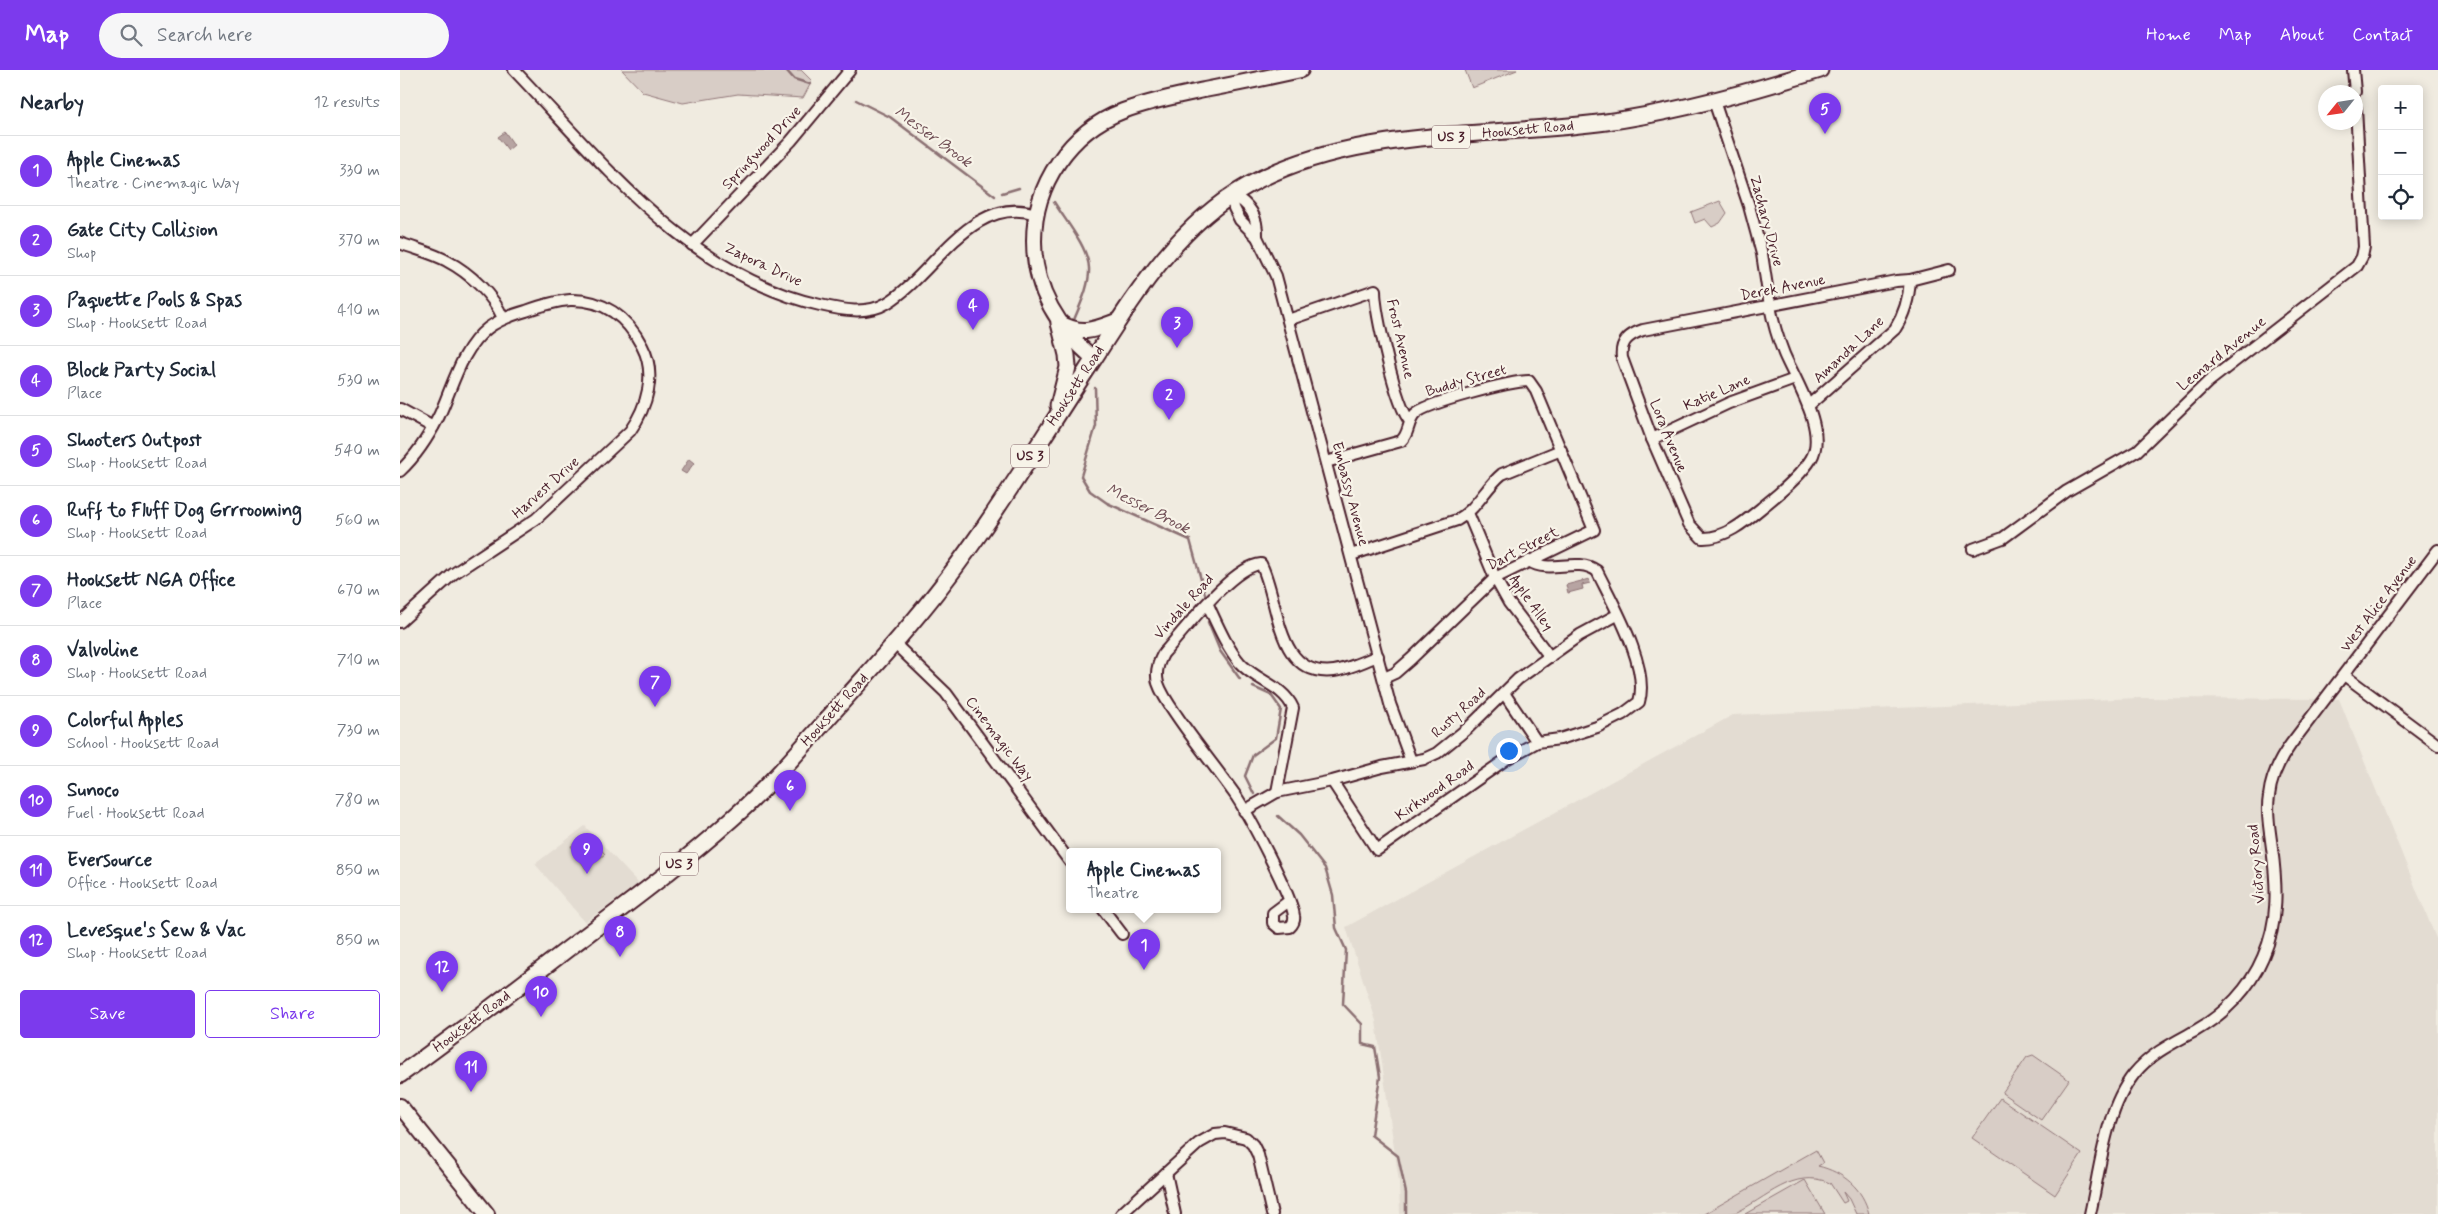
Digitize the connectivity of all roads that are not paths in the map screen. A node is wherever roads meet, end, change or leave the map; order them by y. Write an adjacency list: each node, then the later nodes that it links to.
1 (514, 70): 13 (street, Zapora Drive)
2 (850, 70): 13 (street, Springwood Drive)
3 (1301, 70): 10 (main road)
4 (1820, 70): 7 (main road, Hooksett Road / US 3)
5 (2353, 70): 6 (street)
6 (2354, 85)
7 (1714, 101): 9 (main road, Hooksett Road / US 3); 16 (street, Zachary Drive)
8 (2357, 130): 35 (street, Leonard Avenue)
9 (1232, 194): 11 (street, Embassy Avenue); 11 (street, Embassy Avenue); 19 (main road, Hooksett Road / US 3)
10 (1037, 214): 13 (street, Zapora Drive); 20 (main road)
11 (1257, 237): 18 (street, Embassy Avenue)
12 (400, 243): 17 (street)
13 (692, 245)
14 (1949, 270): 15 (street, Derek Avenue)
15 (1910, 280): 16 (street, Derek Avenue); 24 (street, Amanda Lane)
16 (1770, 306): 21 (street, Derek Avenue); 23 (street, Zachary Drive)
17 (503, 318): 28 (street); 42 (street, Harvest Drive)
18 (1288, 320): 27 (street, Frost Avenue); 31 (street, Embassy Avenue)
19 (1118, 321): 20 (main road); 22 (main road, Hooksett Road / US 3)
20 (1059, 323): 22 (main road); 26 (main road)
21 (1626, 339): 29 (street, Lora Avenue)
22 (1094, 359): 26 (main road, Hooksett Road / US 3)
23 (1795, 379): 24 (street, Zachary Drive); 29 (street, Katie Lane)
24 (1808, 406): 34 (street, Zachary Drive)
25 (400, 409): 28 (street)
26 (1055, 418): 43 (main road, Hooksett Road / US 3)
27 (1410, 421): 30 (street, Buddy Street); 31 (street, Buddy Street)
28 (433, 427): 32 (street)
29 (1652, 439): 34 (street, Lora Avenue)
30 (1561, 450): 33 (street); 38 (street, Dart Street)
31 (1326, 462): 37 (street, Embassy Avenue)
32 (400, 472)
33 (1468, 514): 37 (street); 39 (street, Apple Alley)
34 (1702, 538)
35 (1973, 549)
36 (2438, 550): 46 (street, West Alice Avenue)
37 (1351, 555): 44 (street, Embassy Avenue)
38 (1529, 561): 39 (street, Dart Street); 41 (street)
39 (1495, 578): 45 (street, Apple Alley); 47 (street, Dart Street)
40 (1208, 605): 44 (street, Vindale Road); 53 (street); 54 (street, Vindale Road)
41 (1618, 614): 45 (street, Rusty Road); 49 (street, Kirkwood Road)
42 (400, 622)
43 (894, 644): 55 (street, Cinemagic Way); 59 (main road, Hooksett Road / US 3)
44 (1378, 656): 47 (street, Embassy Avenue)
45 (1550, 656): 48 (street, Rusty Road)
46 (2344, 675): 50 (street); 66 (street, Victory Road)
47 (1384, 678): 51 (street, Embassy Avenue)
48 (1504, 693): 49 (street); 51 (street, Rusty Road)
49 (1537, 742): 52 (street, Kirkwood Road)
50 (2438, 745)
51 (1411, 761): 52 (street, Rusty Road)
52 (1332, 781): 53 (street, Rusty Road)
53 (1277, 792): 54 (street, Rusty Road)
54 (1244, 811): 56 (street, Vindale Road)
55 (1066, 857)
56 (1289, 901)
57 (1106, 913): 58 (street)
58 (1122, 934)
59 (400, 1075)
60 (400, 1106): 62 (main road)
61 (1166, 1173): 63 (street); 64 (street); 65 (street)
62 (487, 1214)
63 (1121, 1214)
64 (1175, 1214)
65 (1272, 1214)
66 (2090, 1214)

